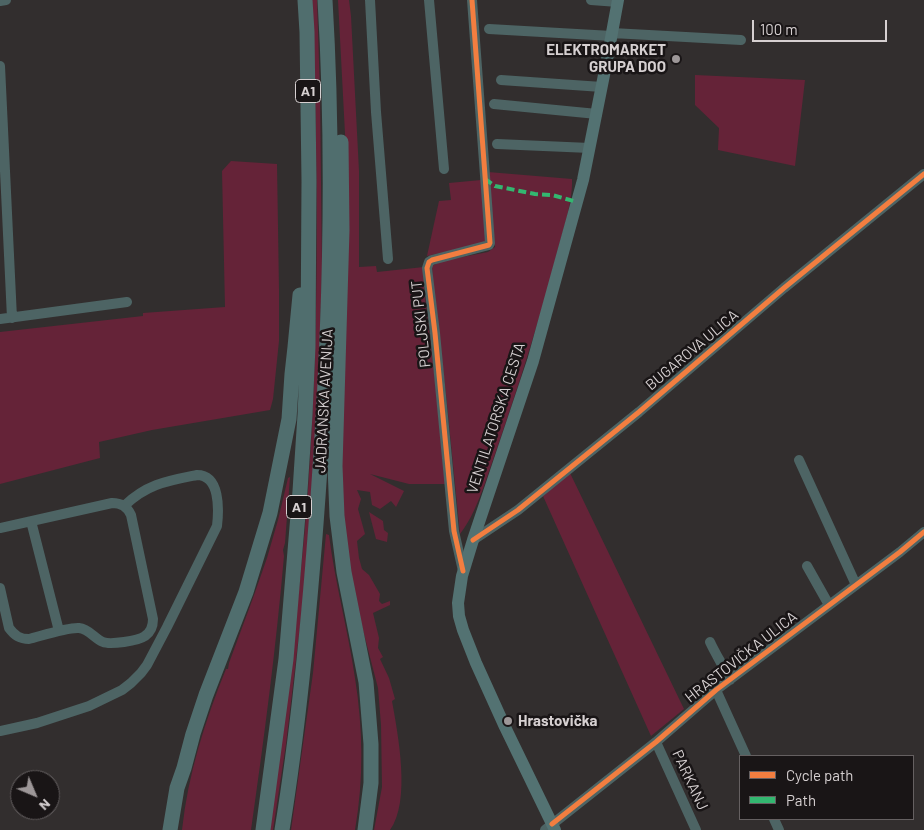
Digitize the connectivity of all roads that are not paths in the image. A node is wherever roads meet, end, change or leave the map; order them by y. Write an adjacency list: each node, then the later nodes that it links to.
1 (6, 0): 8 (street)
2 (304, 0): 23 (highway, JADRANSKA AVENIJA / A1)
3 (325, 0): 14 (highway, JADRANSKA AVENIJA / A1)
4 (370, 0): 24 (street)
5 (429, 0): 21 (street)
6 (472, 0): 35 (street, POLJSKI PUT)
7 (591, 0): 9 (street)
8 (0, 1)
9 (618, 1): 11 (main road, VENTILATORSKA CESTA)
10 (489, 29): 11 (street)
11 (612, 34): 12 (street); 16 (main road, VENTILATORSKA CESTA)
12 (741, 40)
13 (0, 66): 26 (street)
14 (329, 72): 47 (highway); 52 (highway, JADRANSKA AVENIJA / A1)
15 (501, 80): 16 (street)
16 (602, 87): 18 (main road, VENTILATORSKA CESTA)
17 (494, 104): 18 (street)
18 (596, 114): 20 (main road, VENTILATORSKA CESTA)
19 (497, 144): 20 (street)
20 (590, 148): 33 (main road, VENTILATORSKA CESTA)
21 (444, 169)
22 (924, 174): 33 (street, BUGAROVA ULICA)
23 (309, 181): 46 (highway); 51 (highway, JADRANSKA AVENIJA / A1)
24 (388, 259)
25 (127, 302): 26 (street)
26 (12, 318): 27 (street)
27 (0, 319)
28 (799, 460): 36 (street)
29 (124, 506): 30 (street); 39 (street); 43 (street)
30 (31, 521): 31 (street); 39 (street)
31 (0, 528)
32 (924, 532): 36 (street, HRASTOVIČKA ULICA)
33 (472, 540): 35 (main road, VENTILATORSKA CESTA)
34 (807, 566): 38 (street)
35 (463, 570): 48 (main road, VENTILATORSKA CESTA)
36 (856, 585): 38 (street, HRASTOVIČKA ULICA)
37 (0, 588): 39 (street)
38 (829, 605): 41 (street, HRASTOVIČKA ULICA)
39 (60, 632)
40 (710, 642): 41 (street)
41 (730, 680): 42 (street, HRASTOVIČKA ULICA)
42 (716, 690): 44 (street, HRASTOVIČKA ULICA); 45 (street)
43 (0, 731)
44 (656, 742): 48 (street, HRASTOVIČKA ULICA); 53 (street, PARKANJ)
45 (746, 755)
46 (184, 768): 49 (highway); 50 (highway)
47 (366, 826)
48 (551, 828)
49 (170, 830)
50 (178, 830)
51 (263, 830)
52 (282, 830)
53 (696, 830)

